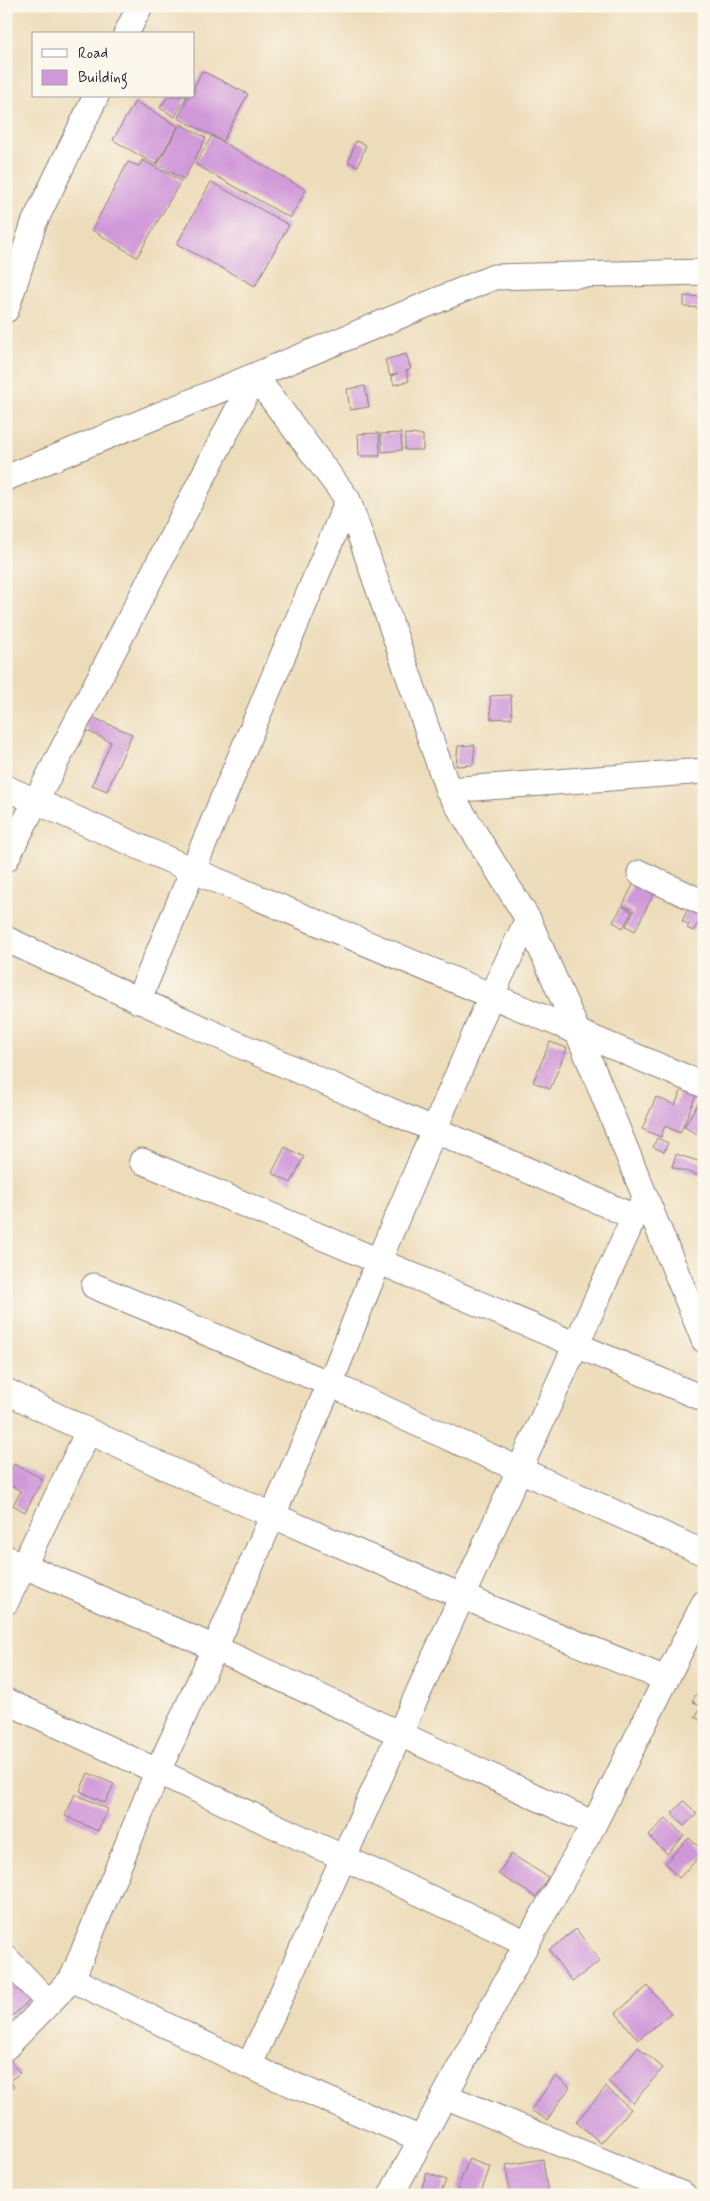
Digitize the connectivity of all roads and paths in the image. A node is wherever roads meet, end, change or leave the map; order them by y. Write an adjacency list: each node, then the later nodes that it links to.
1 (140, 6): 2 (street)
2 (127, 32)
3 (95, 98): 5 (street)
4 (704, 272): 6 (street)
5 (6, 310)
6 (255, 376): 7 (street); 8 (street); 12 (street)
7 (6, 478)
8 (348, 500): 11 (street); 14 (street)
9 (704, 771): 11 (street)
10 (6, 788): 12 (street)
11 (448, 790): 17 (street)
12 (36, 801): 13 (street); 14 (street)
13 (6, 859)
14 (192, 870): 19 (street); 20 (street)
15 (640, 873): 16 (street)
16 (704, 903)
17 (528, 919): 19 (street); 21 (street)
18 (6, 939): 20 (street)
19 (492, 996): 21 (street); 23 (street)
20 (138, 1001): 23 (street)
21 (578, 1033): 22 (street); 25 (street)
22 (704, 1085)
23 (435, 1128): 25 (street); 26 (street)
24 (142, 1161): 26 (street)
25 (640, 1208): 28 (street); 29 (street)
26 (378, 1260): 29 (street); 30 (street)
27 (94, 1286): 30 (street)
28 (704, 1340)
29 (578, 1345): 32 (street); 34 (street)
30 (330, 1384): 34 (street); 35 (street)
31 (6, 1391): 33 (street)
32 (704, 1399)
33 (88, 1432): 35 (street); 37 (street)
34 (520, 1468): 36 (street); 38 (street)
35 (272, 1514): 38 (street); 41 (street)
36 (704, 1553)
37 (15, 1562): 39 (street); 41 (street)
38 (461, 1598): 42 (street); 44 (street)
39 (6, 1602)
40 (704, 1603): 42 (street)
41 (215, 1648): 44 (street); 45 (street)
42 (666, 1679): 46 (street)
43 (6, 1701): 45 (street)
44 (400, 1734): 46 (street); 47 (street)
45 (158, 1773): 47 (street); 50 (street)
46 (594, 1824): 48 (street)
47 (343, 1859): 48 (street); 53 (street)
48 (526, 1943): 54 (street)
49 (6, 1958): 51 (street)
50 (72, 1978): 51 (street); 53 (street)
51 (49, 2003): 52 (street)
52 (6, 2047)
53 (249, 2066): 55 (street)
54 (444, 2096): 55 (street); 57 (street)
55 (421, 2140): 56 (street)
56 (392, 2195)
57 (684, 2195)

